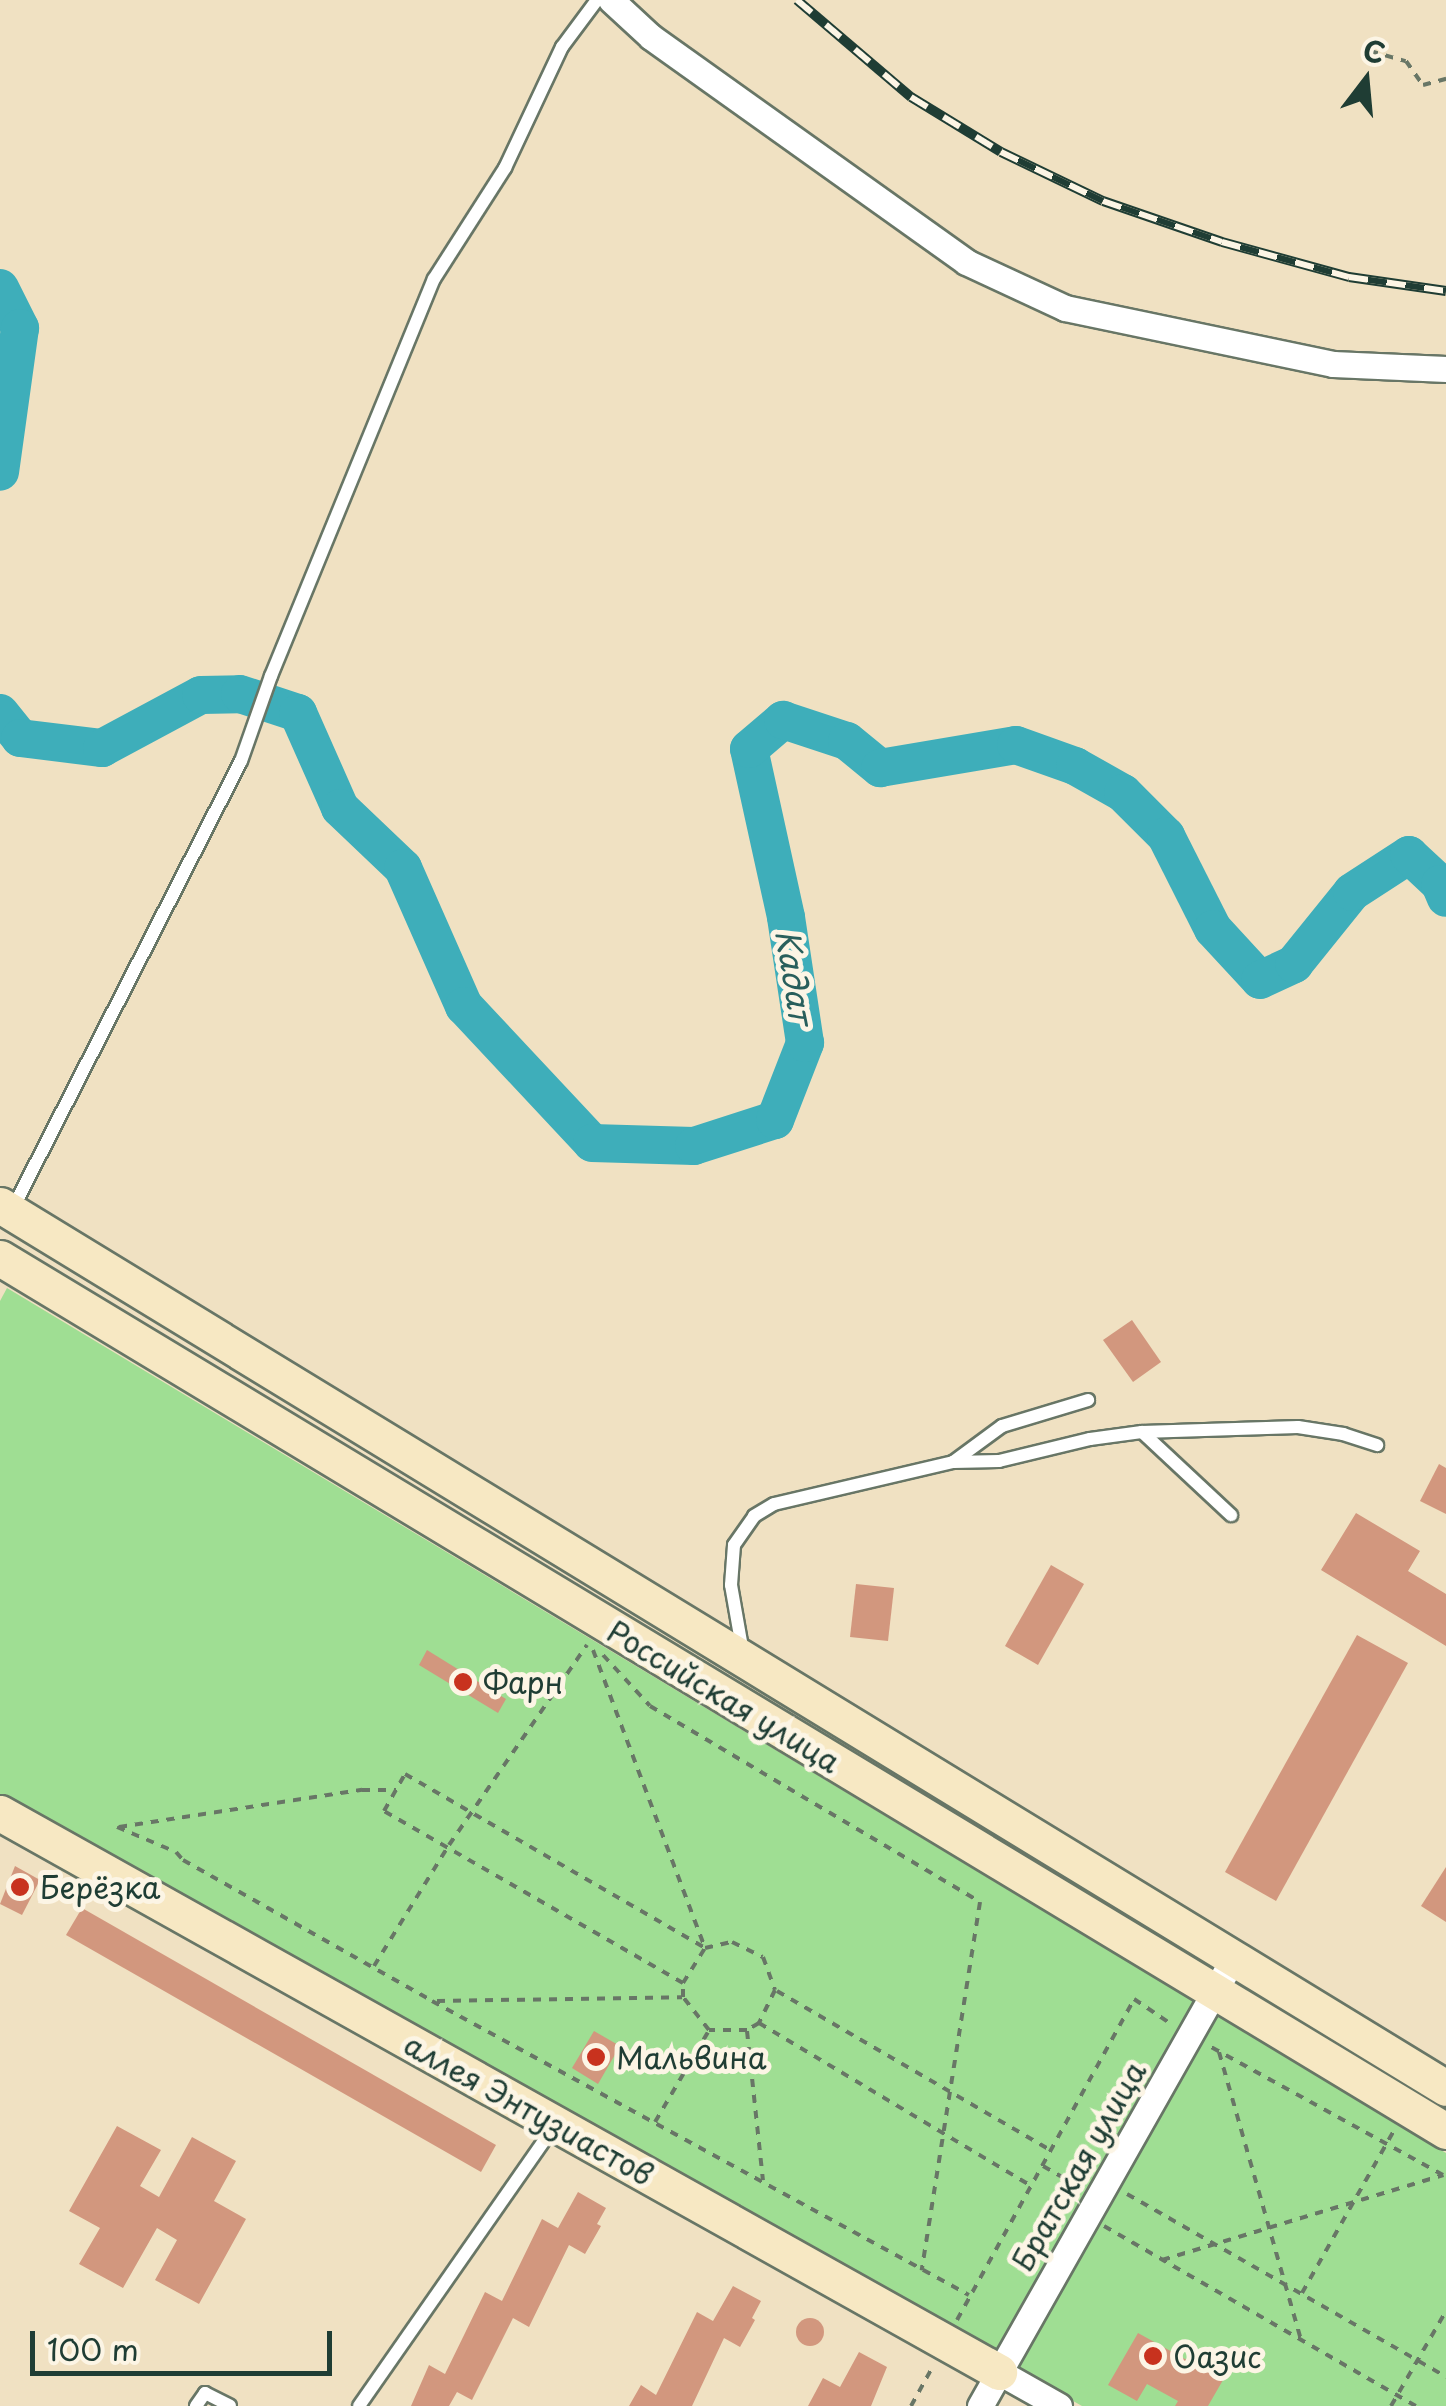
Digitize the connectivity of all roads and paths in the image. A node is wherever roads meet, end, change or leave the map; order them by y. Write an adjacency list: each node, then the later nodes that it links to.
1 (597, 0): 6 (lane)
2 (611, 0): 5 (street)
3 (1370, 51): 4 (path)
4 (1446, 79)
5 (1446, 370)
6 (14, 1214): 7 (main road); 14 (main road, Российская улица)
7 (1, 1261): 24 (main road, Российская улица)
8 (1088, 1400): 11 (lane)
9 (1142, 1432): 10 (lane); 11 (lane); 12 (lane)
10 (1377, 1446)
11 (953, 1462): 14 (lane)
12 (1231, 1515)
13 (590, 1641): 16 (path); 19 (path); 33 (path)
14 (744, 1659): 20 (main road, Российская улица)
15 (396, 1790): 16 (path); 18 (path); 21 (path)
16 (472, 1811): 18 (path); 19 (path)
17 (0, 1813): 36 (main road, аллея Энтузиастов)
18 (449, 1844): 21 (path); 22 (path)
19 (705, 1948): 22 (path); 23 (path)
20 (1234, 1957): 24 (street, Братская улица); 32 (main road, Российская улица)
21 (373, 1967): 26 (path)
22 (682, 1983): 25 (path)
23 (775, 1990): 27 (path); 33 (path)
24 (1214, 1992): 30 (street, Братская улица); 34 (main road, Российская улица)
25 (683, 1997): 26 (path); 28 (path)
26 (432, 2000): 35 (path)
27 (759, 2023): 29 (path); 37 (path)
28 (709, 2030): 29 (path); 35 (path)
29 (747, 2030): 43 (path)
30 (1189, 2036): 31 (path); 40 (path); 45 (street, Братская улица)
31 (1219, 2052): 39 (path); 47 (path)
32 (1446, 2088)
33 (949, 2091): 37 (path); 40 (path)
34 (1408, 2109): 38 (main road, Российская улица); 39 (path)
35 (655, 2122): 43 (path)
36 (555, 2124): 56 (main road, аллея Энтузиастов); 63 (lane)
37 (942, 2132): 44 (path); 50 (path)
38 (1446, 2132)
39 (1385, 2144): 42 (path); 46 (path)
40 (1049, 2150): 41 (path)
41 (1041, 2165): 44 (path); 45 (path)
42 (1444, 2176): 46 (path)
43 (763, 2180): 50 (path)
44 (1030, 2185): 53 (path)
45 (1104, 2202): 48 (path); 49 (path); 58 (street, Братская улица)
46 (1348, 2205): 47 (path); 52 (path)
47 (1268, 2230): 48 (path); 51 (path)
48 (1217, 2245): 49 (path); 51 (path)
49 (1162, 2260): 55 (path)
50 (922, 2270): 53 (path)
51 (1286, 2285): 52 (path); 55 (path)
52 (1301, 2294): 57 (path)
53 (970, 2296): 56 (path)
54 (1446, 2311): 57 (path)
55 (1301, 2340): 60 (path)
56 (945, 2342): 58 (main road, аллея Энтузиастов); 64 (path)
57 (1420, 2362): 59 (path); 60 (path)
58 (998, 2372): 65 (street, Братская улица); 66 (street, аллея Энтузиастов)
59 (1446, 2376)
60 (1398, 2396): 67 (path); 68 (path)
61 (196, 2406): 62 (lane)
62 (230, 2406)
63 (358, 2406)
64 (911, 2406)
65 (980, 2406)
66 (1059, 2406)
67 (1392, 2406)
68 (1416, 2406)

